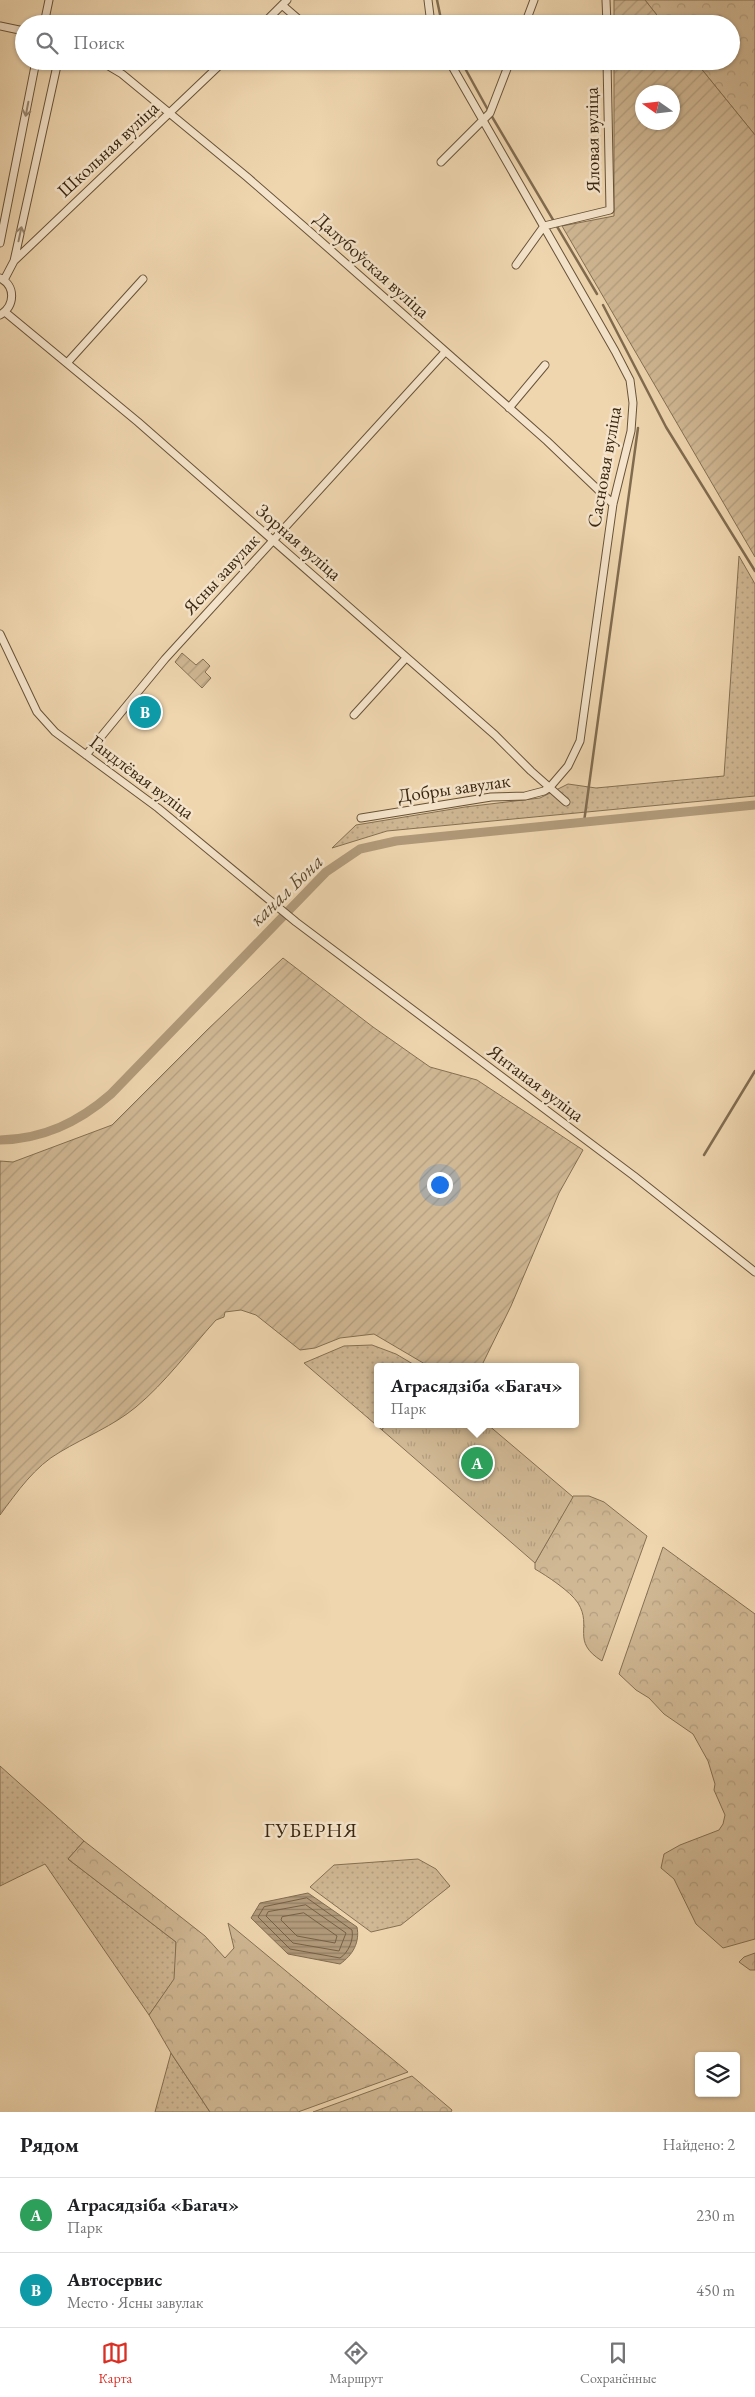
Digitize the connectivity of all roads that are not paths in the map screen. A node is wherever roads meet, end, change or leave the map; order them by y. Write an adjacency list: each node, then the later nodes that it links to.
1 (49, 0): 6 (street)
2 (428, 0): 9 (street)
3 (534, 0): 10 (street)
4 (606, 0): 11 (street)
5 (285, 3): 7 (street); 8 (street)
6 (46, 15)
7 (272, 15)
8 (296, 15)
9 (430, 15)
10 (528, 15)
11 (606, 15)
12 (0, 26): 13 (street)
13 (15, 29)
14 (34, 70): 24 (street, one-way to 24)
15 (56, 70): 25 (street, one-way to 15)
16 (115, 70): 21 (street, Далубоўская вуліца)
17 (215, 70): 21 (street, Школьная вуліца)
18 (454, 70): 23 (street, Сасновая вуліца)
19 (507, 70): 22 (street)
20 (607, 70): 23 (street, Яловая вуліца)
21 (169, 114): 25 (street, Школьная вуліца); 30 (street, Далубоўская вуліца)
22 (441, 162)
23 (544, 226): 26 (street); 34 (street, Сасновая вуліца)
24 (0, 242)
25 (14, 261): 27 (street)
26 (516, 265)
27 (2, 279): 29 (street, Зорная вуліца)
28 (143, 279): 31 (street)
29 (3, 314): 31 (street, Зорная вуліца)
30 (445, 352): 33 (street, Далубоўская вуліца); 35 (street, Ясны завулак)
31 (67, 363): 35 (street, Зорная вуліца)
32 (546, 365): 33 (street)
33 (509, 408): 34 (street, Далубоўская вуліца)
34 (612, 504): 40 (street, Сасновая вуліца)
35 (274, 541): 37 (street, Зорная вуліца); 39 (street, Ясны завулак)
36 (0, 634): 39 (street, Гандлёвая вуліца)
37 (406, 658): 38 (street); 40 (street, Зорная вуліца)
38 (354, 715)
39 (86, 755): 43 (street, Гандлёвая вуліца)
40 (550, 788): 41 (street, Зорная вуліца); 42 (street, Добры завулак)
41 (566, 802)
42 (361, 818)
43 (296, 922): 44 (street, Янтаная вуліца)
44 (755, 1272)

